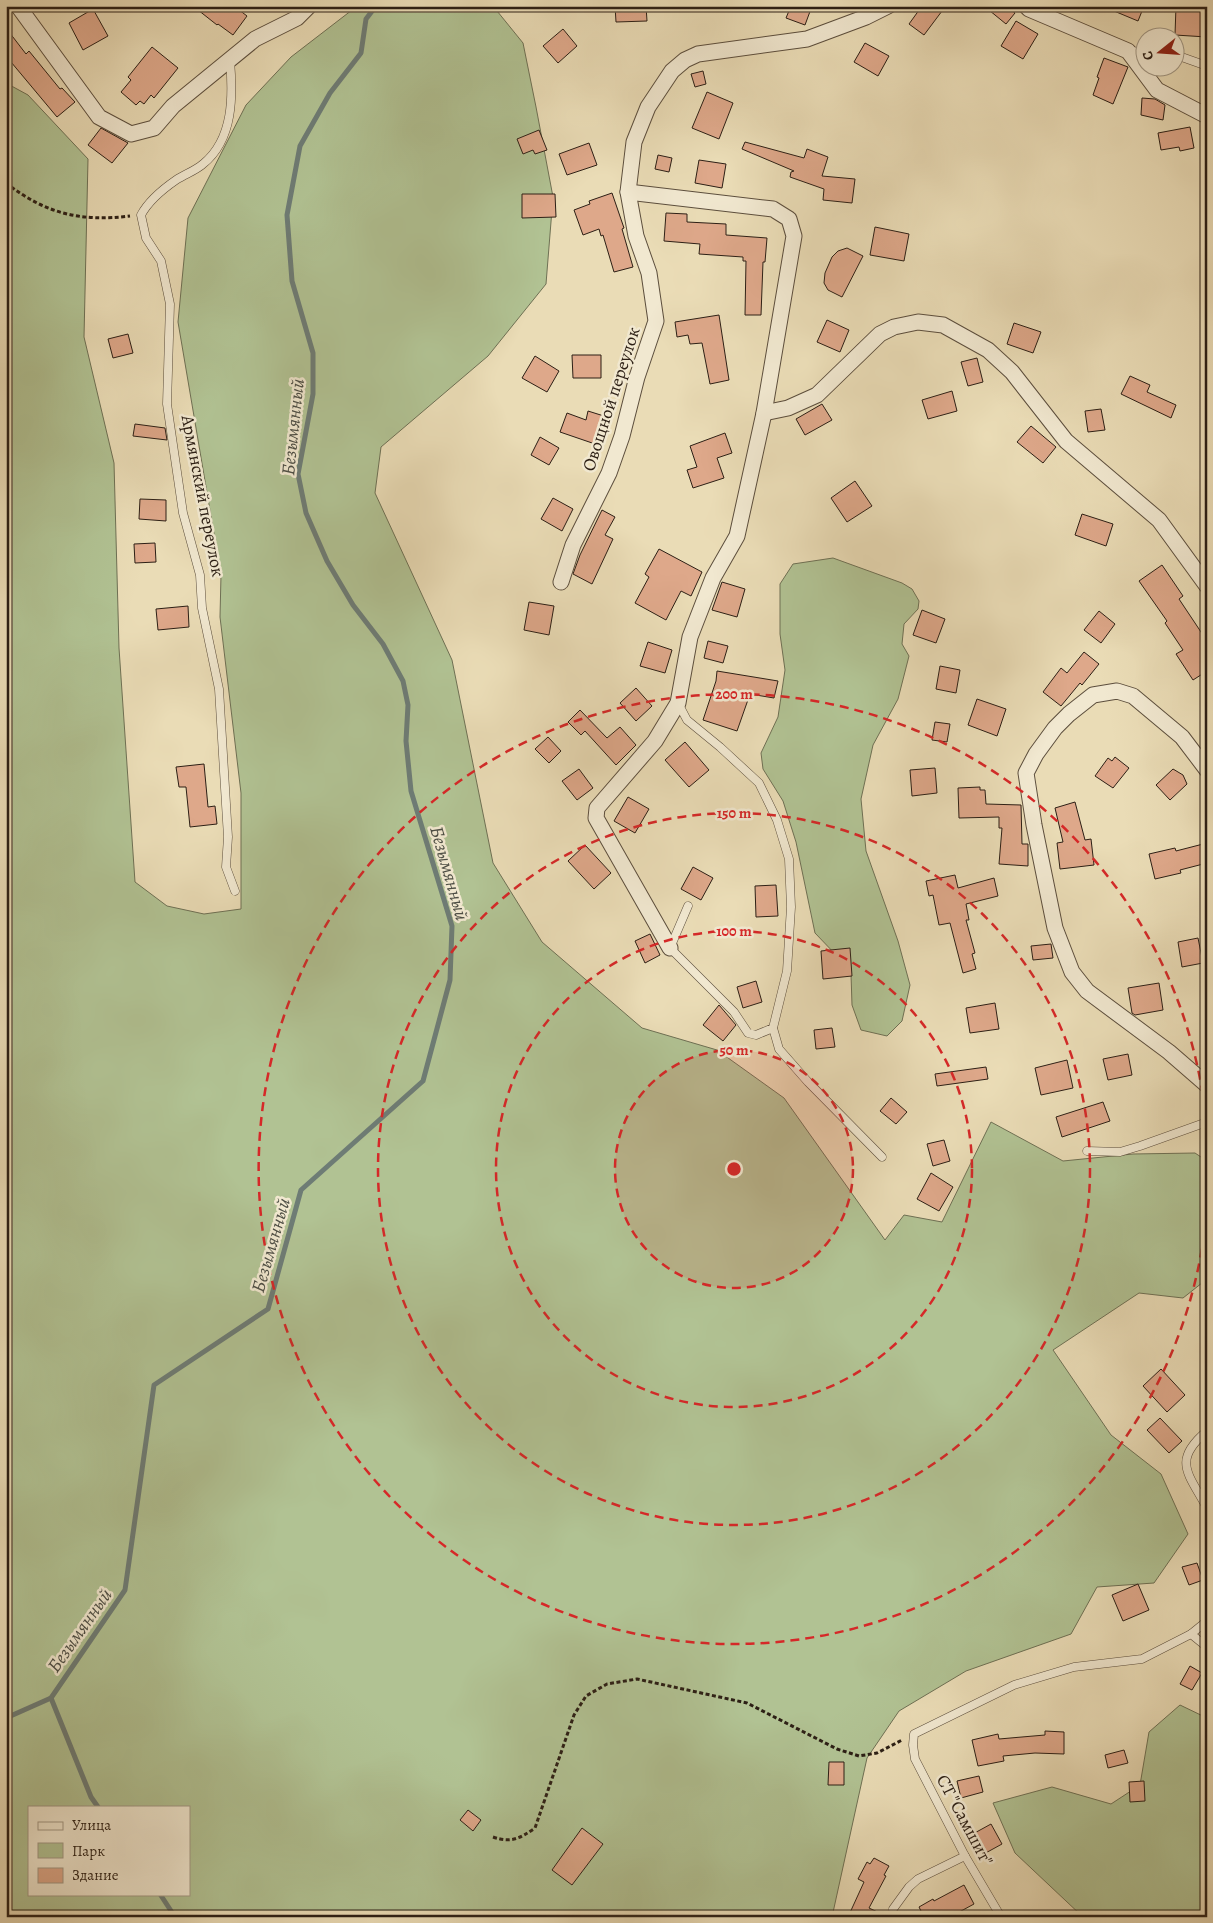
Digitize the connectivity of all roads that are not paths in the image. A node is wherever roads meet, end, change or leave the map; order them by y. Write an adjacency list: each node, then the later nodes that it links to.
1 (18, 6): 8 (street)
2 (309, 6): 8 (street)
3 (888, 6): 11 (street, Овощной переулок)
4 (1026, 6): 5 (street)
5 (1128, 51): 6 (lane); 10 (street)
6 (1136, 51)
7 (1186, 59): 9 (lane)
8 (230, 60): 17 (lane, Армянский переулок)
9 (1207, 66)
10 (1207, 116)
11 (628, 192): 12 (street); 13 (street, Овощной переулок)
12 (764, 413): 14 (street); 15 (street)
13 (561, 582)
14 (1207, 586)
15 (678, 703): 19 (street); 20 (lane)
16 (1207, 770): 21 (street)
17 (236, 891)
18 (688, 906): 19 (lane)
19 (670, 948): 20 (lane)
20 (772, 1028): 24 (lane)
21 (1207, 1085)
22 (1207, 1122): 23 (lane)
23 (1087, 1151)
24 (882, 1157)
25 (1207, 1431): 26 (lane)
26 (1207, 1508)
27 (1207, 1621): 28 (lane)
28 (1191, 1634): 29 (lane); 30 (lane, СТ "Самшит")
29 (1207, 1647)
30 (965, 1856): 31 (lane); 32 (lane, СТ "Самшит")
31 (894, 1909)
32 (1001, 1917)

